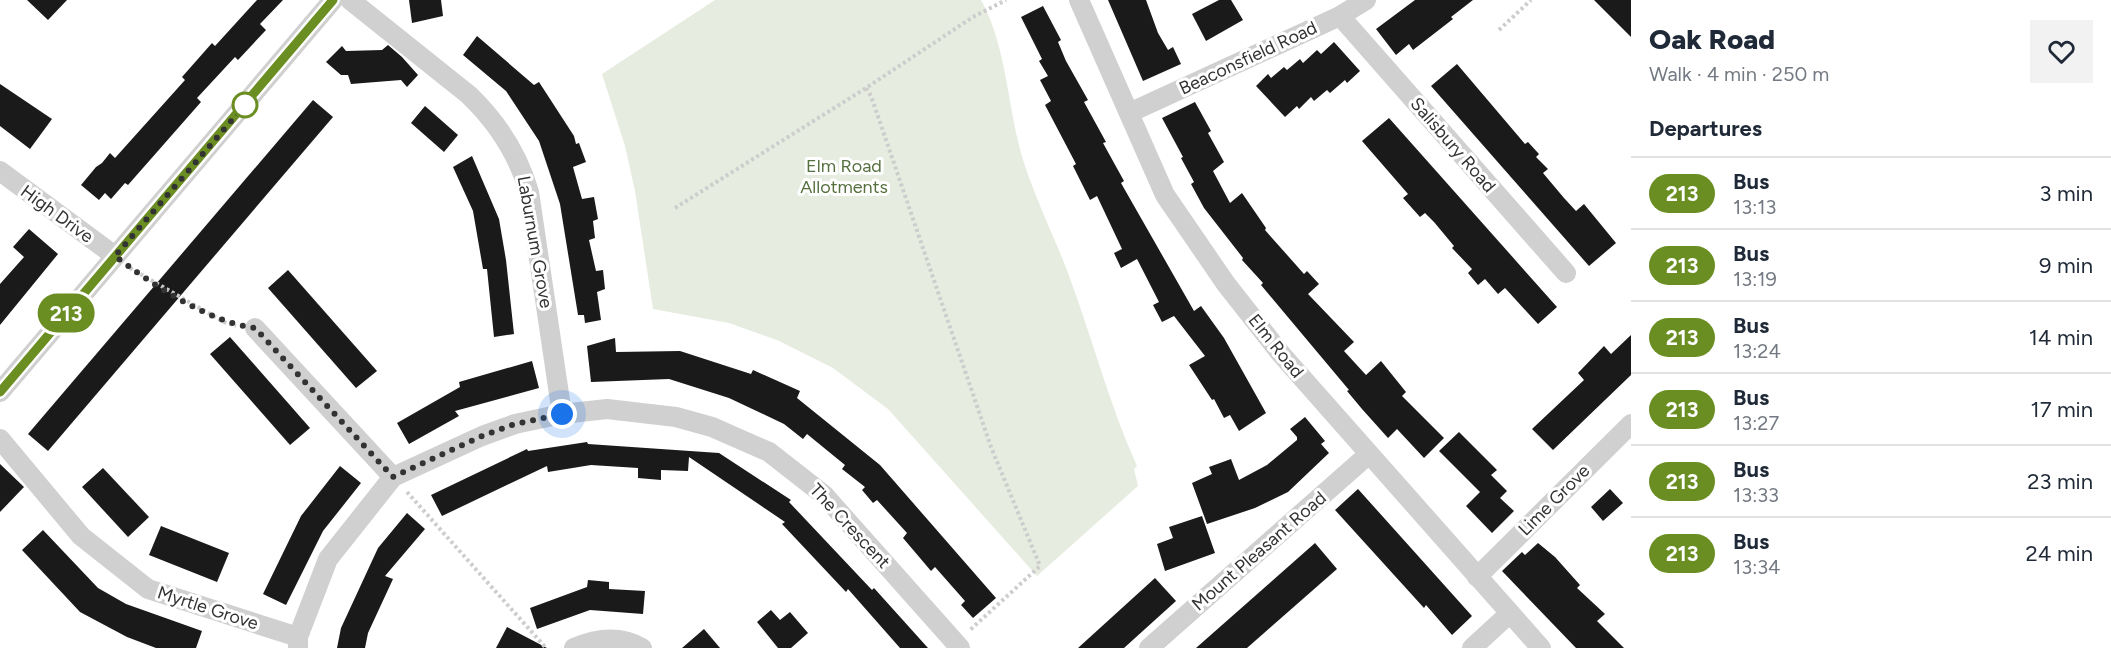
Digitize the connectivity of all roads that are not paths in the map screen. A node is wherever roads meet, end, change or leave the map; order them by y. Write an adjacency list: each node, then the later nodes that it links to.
1 (333, 0): 8 (street)
2 (350, 0): 12 (street, Laburnum Grove)
3 (1079, 0): 6 (street, Elm Road)
4 (1366, 0): 5 (street, Beaconsfield Road)
5 (1340, 16): 6 (street, Beaconsfield Road); 9 (street, Salisbury Road)
6 (1129, 113): 15 (street, Elm Road)
7 (0, 171): 8 (street, High Drive)
8 (115, 256): 11 (street)
9 (1566, 273)
10 (255, 328): 16 (street)
11 (0, 392)
12 (562, 414): 16 (street, The Crescent); 20 (street, The Crescent)
13 (1631, 424): 17 (street, Lime Grove)
14 (0, 438): 19 (street, Myrtle Grove)
15 (1369, 454): 17 (street, Elm Road); 23 (street, Mount Pleasant Road)
16 (393, 477): 19 (street, The Crescent)
17 (1477, 577): 18 (street, Elm Road)
18 (1509, 614): 24 (street); 25 (street, Elm Road)
19 (298, 643)
20 (958, 645)
21 (574, 648): 22 (street)
22 (642, 648)
23 (1149, 648)
24 (1472, 648)
25 (1541, 648)

